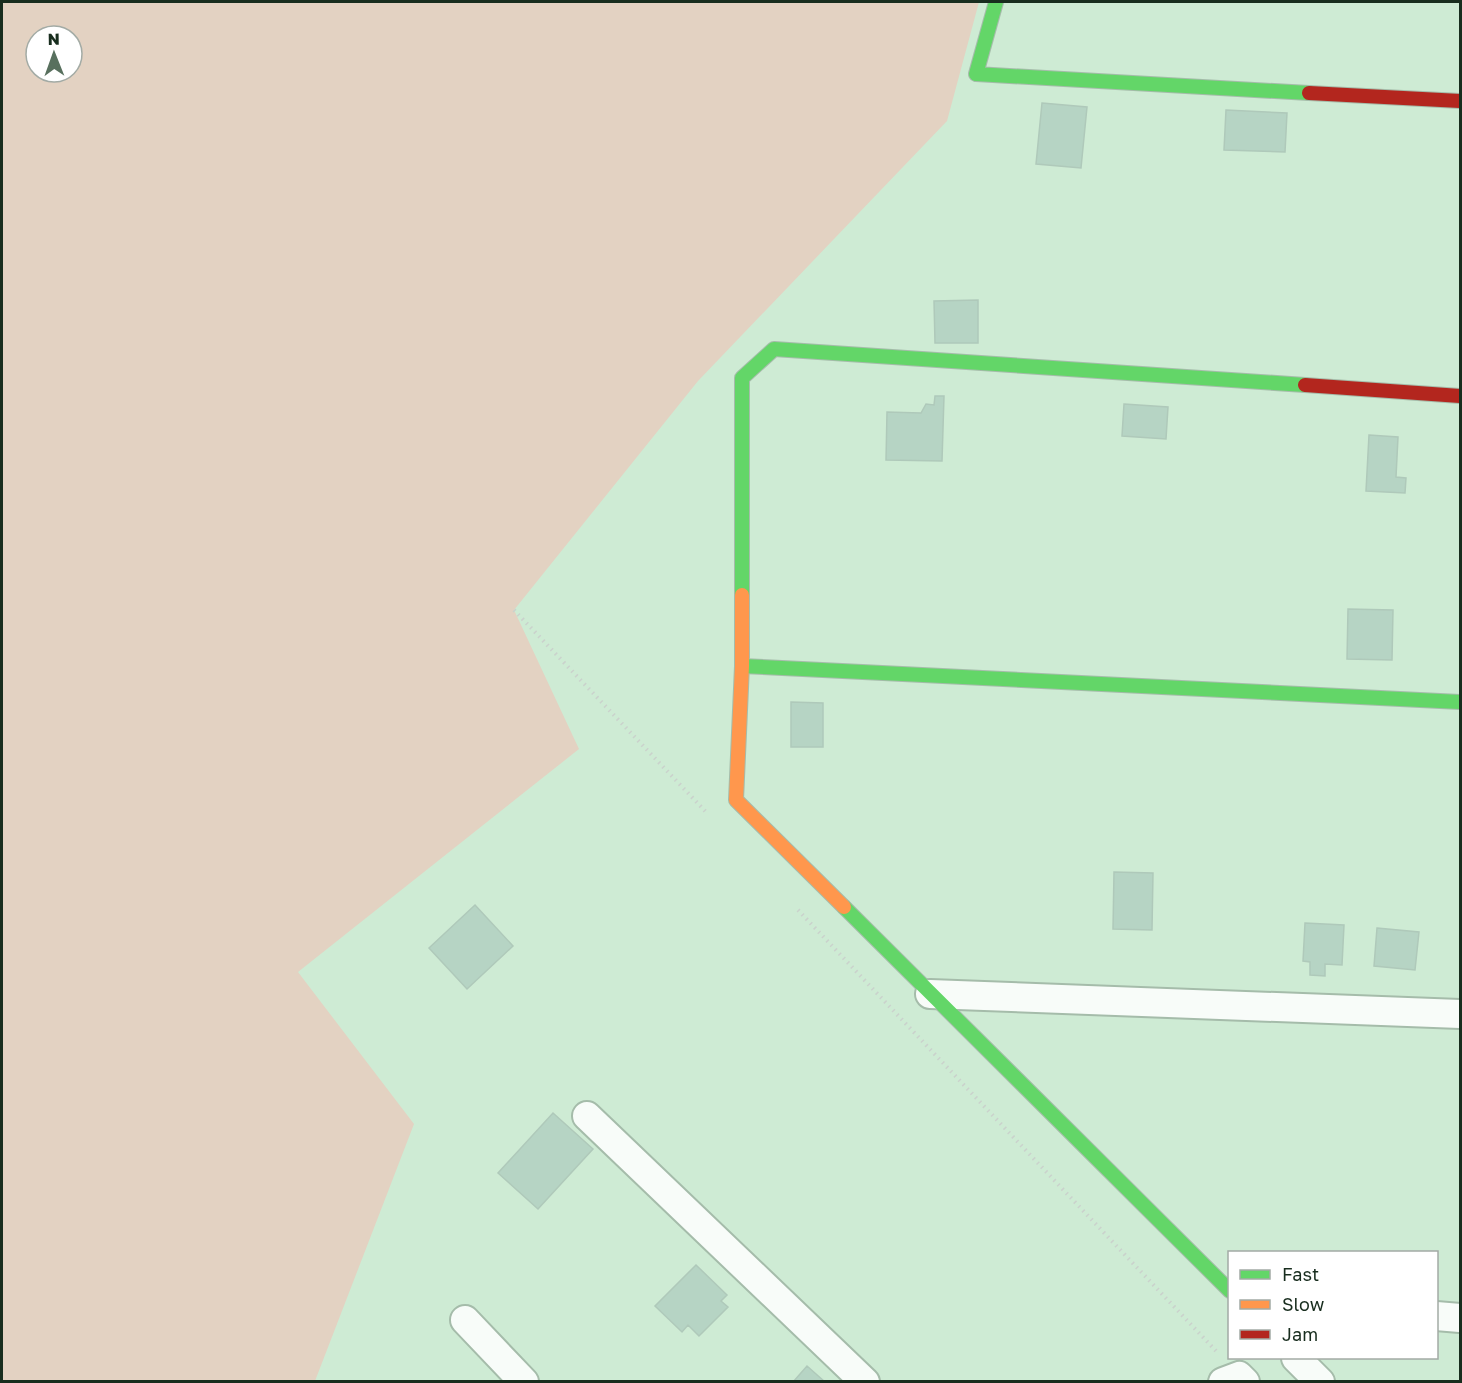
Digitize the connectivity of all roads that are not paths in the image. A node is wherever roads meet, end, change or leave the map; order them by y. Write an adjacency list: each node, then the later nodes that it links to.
1 (996, 2): 2 (street)
2 (1461, 100)
3 (1461, 396): 4 (street)
4 (742, 666): 5 (street); 6 (street)
5 (1461, 702)
6 (930, 994): 7 (street); 9 (street)
7 (1461, 1014)
8 (586, 1116): 15 (street)
9 (1228, 1290)
10 (1438, 1316): 11 (street)
11 (1461, 1318)
12 (465, 1320): 14 (street)
13 (1297, 1359): 16 (street)
14 (524, 1382)
15 (865, 1382)
16 (1320, 1382)

